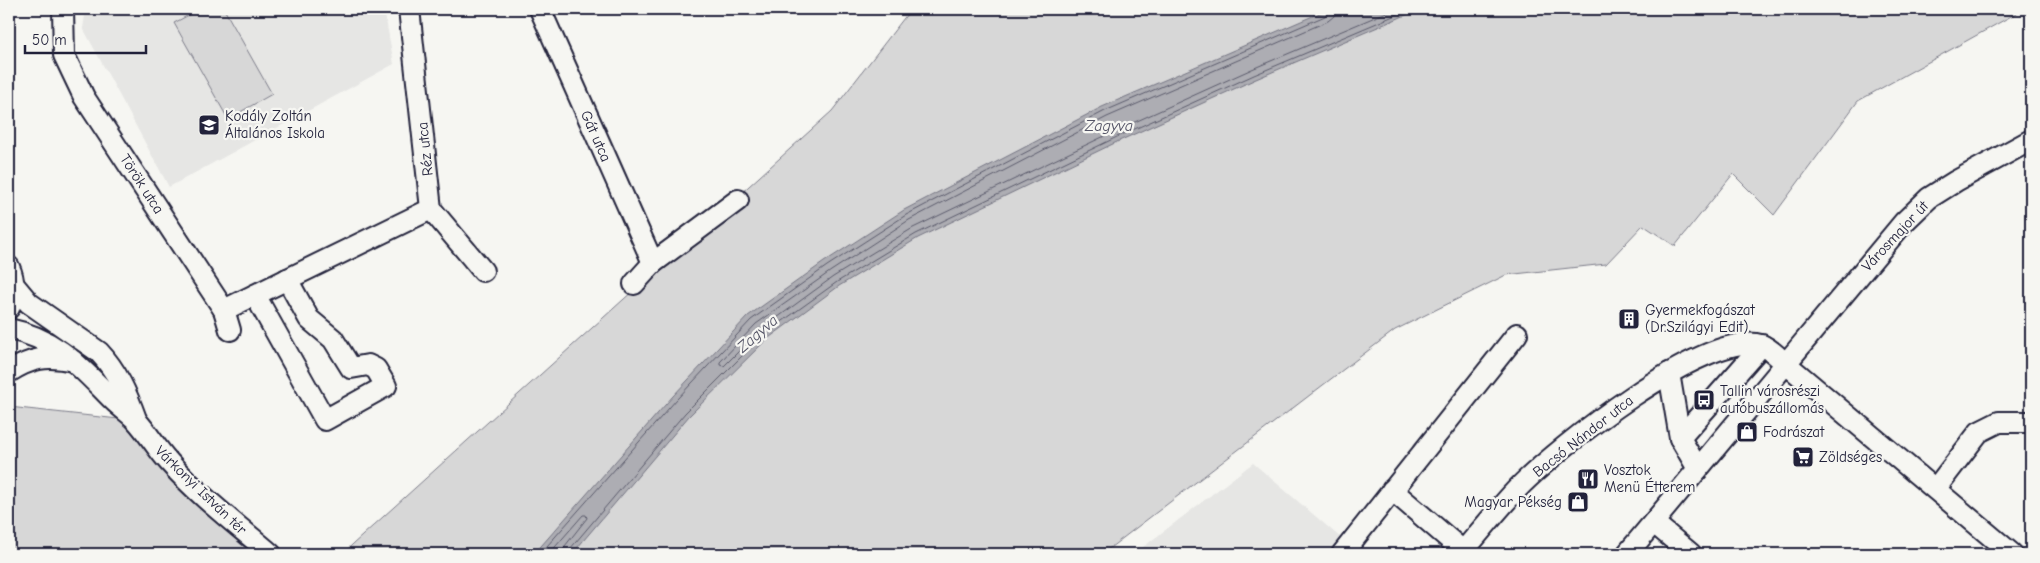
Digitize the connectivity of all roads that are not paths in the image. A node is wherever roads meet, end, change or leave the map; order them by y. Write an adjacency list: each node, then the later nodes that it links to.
1 (63, 9): 14 (street, Török utca)
2 (409, 9): 6 (street, Réz utca)
3 (540, 9): 7 (street, Gát utca)
4 (2031, 140): 20 (street, Városmajor út)
5 (738, 200): 7 (street)
6 (432, 209): 8 (street); 10 (street)
7 (653, 263): 11 (street)
8 (483, 271)
9 (11, 276): 13 (street); 23 (street, Várkonyi István tér)
10 (287, 279): 12 (street); 12 (street)
11 (634, 284)
12 (255, 295): 14 (street)
13 (9, 308)
14 (224, 310): 16 (street, Török utca)
15 (9, 329): 19 (street, Várkonyi István tér)
16 (230, 330)
17 (1517, 334): 28 (street)
18 (1762, 345): 20 (street); 22 (street); 25 (street)
19 (75, 361): 21 (street); 23 (street, Várkonyi István tér)
20 (1785, 363): 26 (street, Városmajor út); 27 (street)
21 (9, 372)
22 (1669, 373): 25 (street); 30 (street, Bacsó Nándor utca)
23 (137, 421): 31 (street, Várkonyi István tér)
24 (2031, 422): 27 (street)
25 (1680, 438): 26 (street)
26 (1698, 469): 29 (street, Városmajor út)
27 (1936, 488): 35 (street)
28 (1392, 490): 30 (street, Bacsó Nándor utca); 32 (street)
29 (1654, 523): 33 (street, Városmajor út); 34 (street)
30 (1462, 553)
31 (270, 554)
32 (1342, 554)
33 (1627, 554)
34 (1691, 554)
35 (2012, 554)

